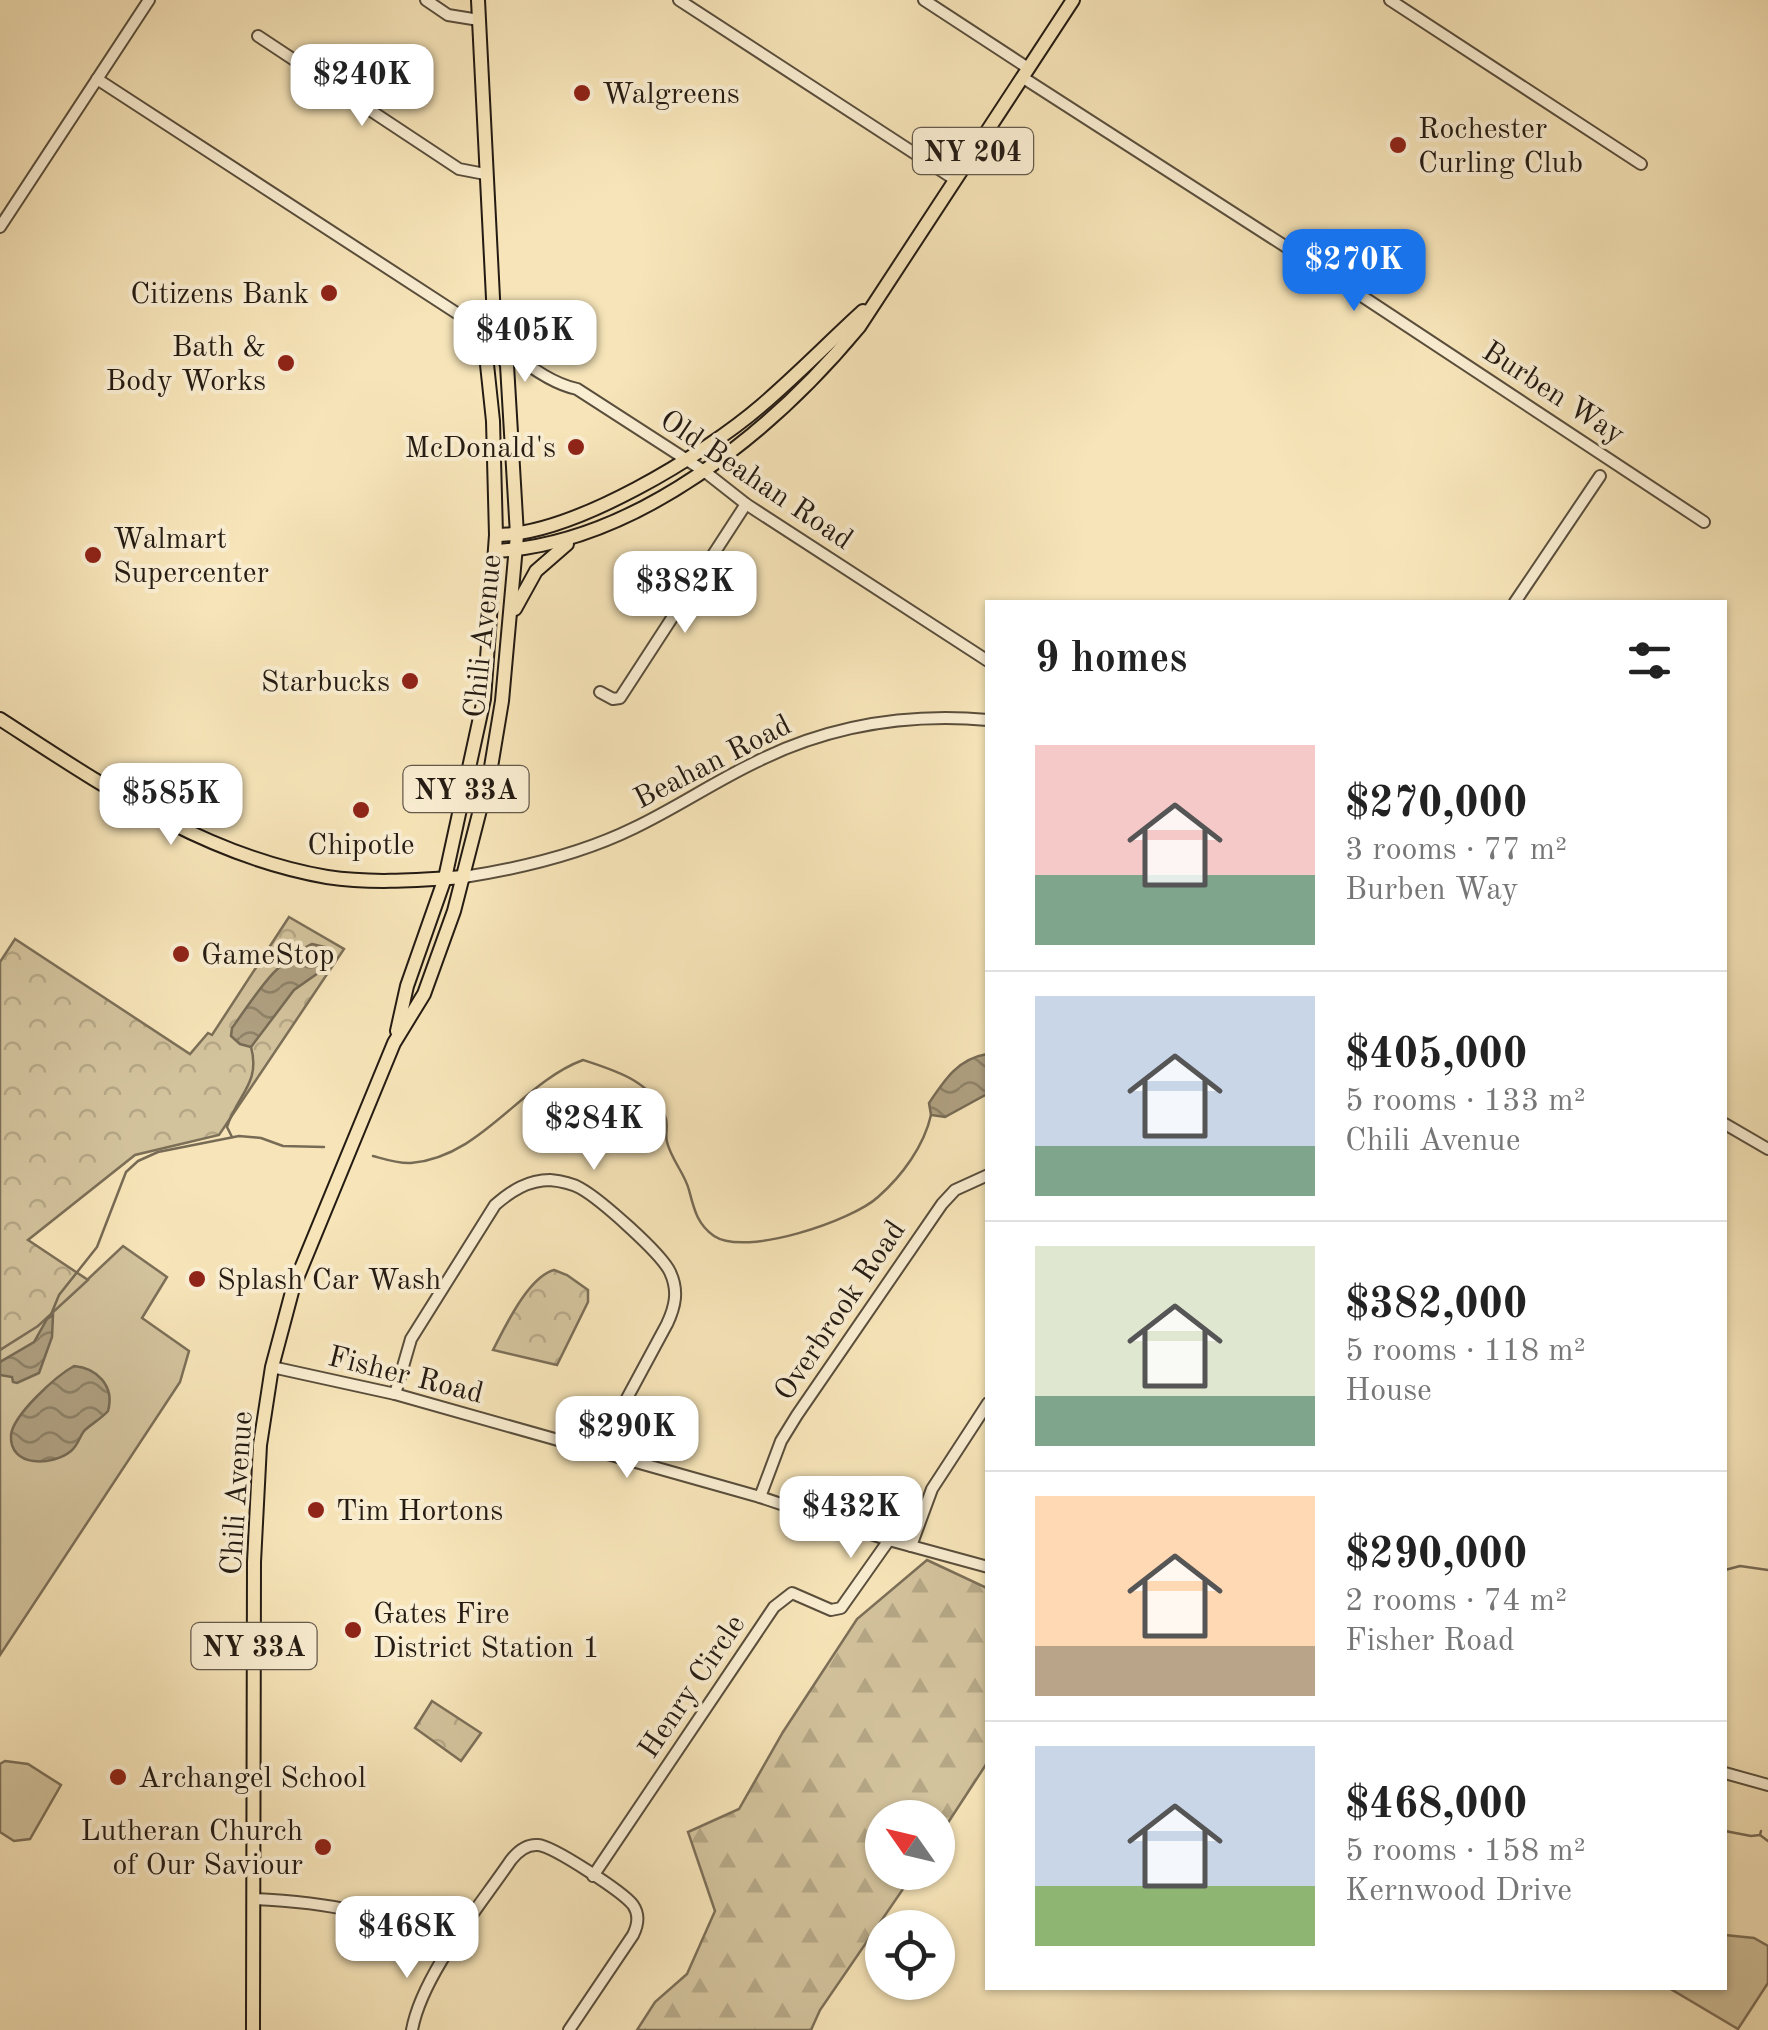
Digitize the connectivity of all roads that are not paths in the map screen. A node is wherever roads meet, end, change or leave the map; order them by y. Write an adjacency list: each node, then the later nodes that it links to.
1 (149, 0): 11 (street)
2 (426, 0): 8 (street)
3 (478, 0): 8 (main road, Chili Avenue / NY 33A)
4 (679, 0): 14 (street)
5 (924, 0): 10 (street, Burben Way)
6 (1073, 0): 10 (main road, NY 204)
7 (1390, 0): 12 (street)
8 (478, 20): 13 (main road, Chili Avenue / NY 33A)
9 (258, 36): 13 (street)
10 (1025, 73): 14 (main road, NY 204); 22 (street, Burben Way)
11 (97, 79): 15 (street); 17 (street, Old Beahan Road)
12 (1642, 164)
13 (486, 174): 17 (main road, Chili Avenue / NY 33A)
14 (954, 179): 16 (main road, NY 204)
15 (0, 227)
16 (873, 303): 18 (main road, NY 204); 19 (main road, NY 204)
17 (495, 338): 18 (street, Old Beahan Road); 23 (main road, Chili Avenue / NY 33A); 24 (main road, Chili Avenue / NY 33A)
18 (685, 459): 19 (street, Old Beahan Road); 24 (main road, NY 204)
19 (704, 471): 21 (street, Old Beahan Road); 25 (main road, NY 204)
20 (1600, 476): 28 (street)
21 (746, 504): 30 (street, Old Beahan Road); 31 (street)
22 (1704, 522)
23 (496, 534): 24 (main road, NY 204); 27 (main road, Chili Avenue / NY 33A)
24 (517, 534): 26 (main road, Chili Avenue / NY 33A)
25 (578, 535): 26 (main road); 29 (main road, NY 204)
26 (516, 550): 27 (main road); 29 (main road, Chili Avenue / NY 33A)
27 (496, 552): 35 (main road, Chili Avenue / NY 33A)
28 (1516, 600)
29 (510, 620): 34 (main road, Chili Avenue / NY 33A)
30 (985, 659)
31 (600, 692)
32 (0, 718): 35 (main road)
33 (985, 720): 34 (street, Beahan Road)
34 (464, 877): 35 (main road); 36 (main road, Chili Avenue / NY 33A)
35 (444, 878): 36 (main road, Chili Avenue / NY 33A)
36 (394, 1043): 40 (main road, Chili Avenue / NY 33A)
37 (1727, 1125): 38 (street)
38 (1768, 1149)
39 (985, 1175): 44 (street, Overbrook Road)
40 (272, 1367): 41 (street, Fisher Road); 51 (main road, Chili Avenue / NY 33A)
41 (394, 1394): 43 (street, Fisher Road); 43 (street)
42 (985, 1408): 46 (street)
43 (598, 1452): 44 (street, Fisher Road)
44 (760, 1497): 45 (street, Fisher Road)
45 (888, 1540): 46 (street, Fisher Road); 50 (street, Henry Circle)
46 (911, 1546): 47 (street, Fisher Road)
47 (985, 1566)
48 (1727, 1774): 49 (street)
49 (1768, 1785)
50 (593, 1876): 52 (street); 55 (street)
51 (254, 1899): 52 (street); 53 (main road, Chili Avenue / NY 33A)
52 (450, 1951): 54 (street)
53 (253, 2030)
54 (412, 2030)
55 (569, 2030)

